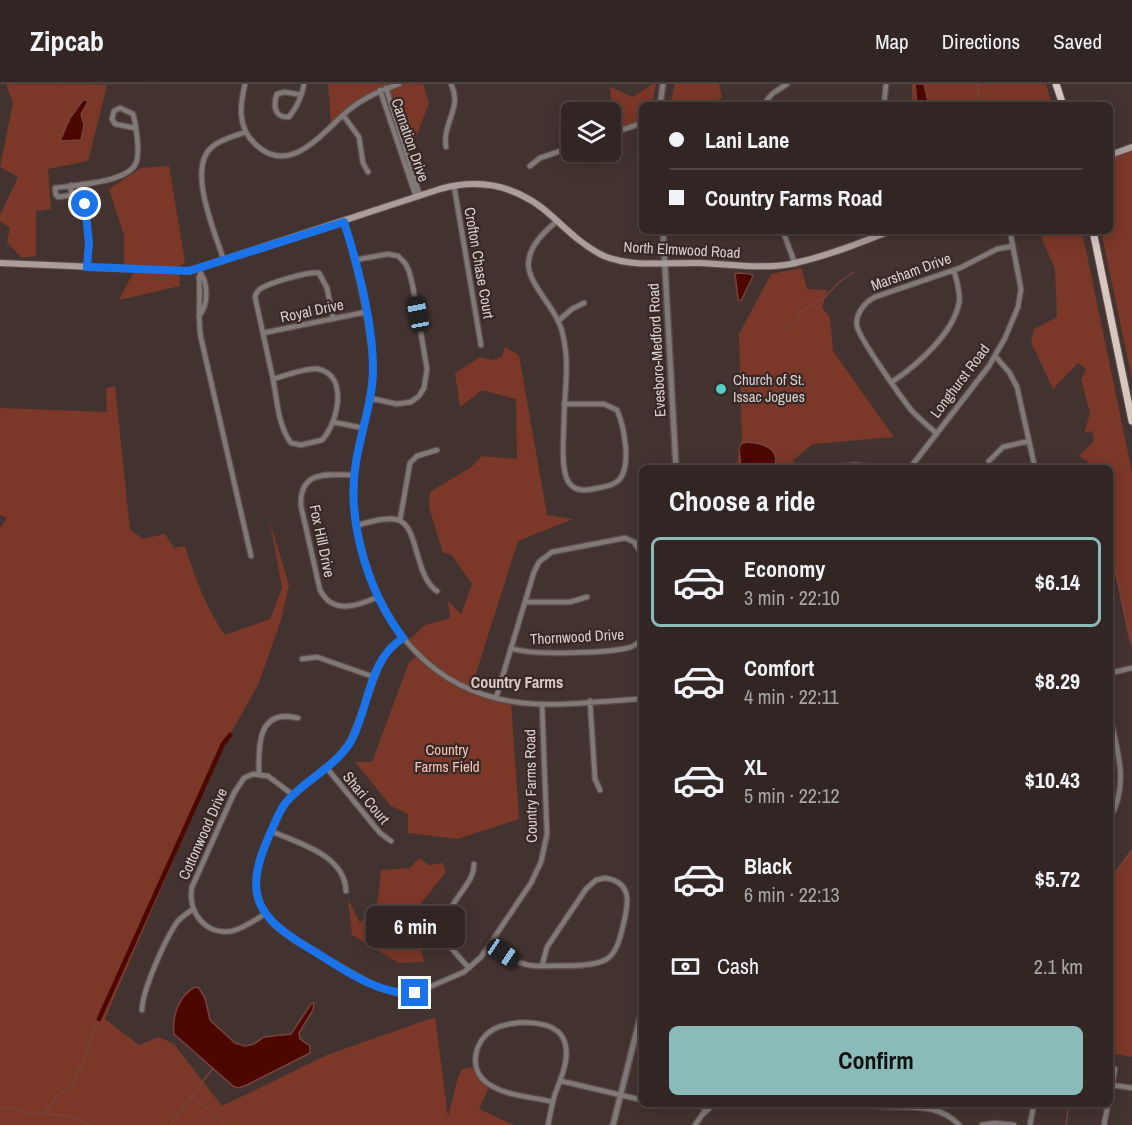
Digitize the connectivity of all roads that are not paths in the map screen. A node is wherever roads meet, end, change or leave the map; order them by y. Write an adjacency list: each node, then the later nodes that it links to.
1 (245, 84): 19 (street)
2 (304, 84): 10 (street)
3 (399, 84): 9 (street)
4 (451, 84): 20 (street)
5 (663, 84): 11 (street)
6 (787, 84): 12 (street)
7 (886, 84): 13 (street)
8 (1056, 84): 14 (highway)
9 (383, 89): 15 (street); 29 (street, Carnation Drive)
10 (301, 95): 10 (street)
11 (660, 102)
12 (766, 102)
13 (884, 102)
14 (1062, 102)
15 (343, 115): 19 (street); 25 (street)
16 (639, 124): 18 (street)
17 (135, 128): 17 (street); 26 (street)
18 (621, 130)
19 (246, 132): 39 (street)
20 (446, 147)
21 (1132, 147): 23 (main road)
22 (561, 151): 24 (street)
23 (1113, 154)
24 (530, 166)
25 (368, 172)
26 (82, 184): 27 (street); 43 (street)
27 (71, 185)
28 (454, 186): 29 (main road, North Elmwood Road); 30 (main road, North Elmwood Road); 51 (street, Crofton Chase Court)
29 (418, 196): 31 (main road, North Elmwood Road)
30 (557, 221): 40 (main road, North Elmwood Road); 49 (street)
31 (344, 222): 38 (street); 39 (main road, North Elmwood Road)
32 (663, 234): 40 (street, Evesboro-Medford Road)
33 (784, 234): 42 (street)
34 (881, 234): 42 (main road, North Elmwood Road)
35 (1011, 234): 37 (street, Longhurst Road)
36 (1094, 234): 57 (highway)
37 (1013, 246): 44 (street, Marsham Drive); 52 (street, Longhurst Road)
38 (356, 260): 47 (street); 55 (street)
39 (224, 261): 45 (main road, North Elmwood Road)
40 (664, 262): 42 (main road, North Elmwood Road); 64 (street, Evesboro-Medford Road)
41 (0, 263): 43 (main road, North Elmwood Road)
42 (795, 264)
43 (87, 267): 45 (main road, North Elmwood Road)
44 (954, 270): 54 (street); 54 (street, Marsham Drive)
45 (200, 272): 71 (street)
46 (584, 303): 49 (street)
47 (366, 312): 48 (street, Royal Drive); 55 (street)
48 (333, 318): 50 (street, Royal Drive); 50 (street)
49 (558, 321): 56 (street)
50 (263, 333): 53 (street)
51 (481, 345)
52 (995, 356): 60 (street, Longhurst Road); 61 (street)
53 (273, 379): 58 (street); 58 (street)
54 (892, 382): 60 (street, Marsham Drive)
55 (369, 398): 59 (street)
56 (564, 404): 56 (street)
57 (1132, 421)
58 (333, 422): 59 (street)
59 (363, 428): 67 (street)
60 (936, 433): 65 (street, Longhurst Road)
61 (1029, 441): 63 (street); 66 (street)
62 (437, 450): 68 (street)
63 (989, 461)
64 (676, 465)
65 (912, 465)
66 (1034, 465)
67 (354, 475): 69 (street); 73 (street, Fox Hill Drive)
68 (400, 520): 69 (street); 72 (street)
69 (357, 525): 73 (street)
70 (639, 550): 75 (street, Thornwood Drive)
71 (251, 556)
72 (437, 591)
73 (378, 597): 76 (street)
74 (587, 597): 75 (street)
75 (525, 603): 78 (street, Thornwood Drive)
76 (403, 638): 82 (street); 83 (street)
77 (639, 640): 78 (street, Thornwood Drive)
78 (511, 648): 83 (street, Thornwood Drive)
79 (302, 660): 82 (street)
80 (1132, 668): 81 (street)
81 (1113, 672)
82 (374, 678): 89 (street)
83 (496, 698): 86 (street)
84 (639, 699): 85 (street)
85 (590, 701): 86 (street); 91 (street)
86 (542, 704): 100 (street, Country Farms Road)
87 (298, 718): 90 (street)
88 (1113, 738): 93 (street)
89 (326, 767): 92 (street); 95 (street, Shari Court)
90 (259, 774): 92 (street); 98 (street, Cottonwood Drive)
91 (600, 790)
92 (293, 795): 94 (street)
93 (1113, 813)
94 (272, 831): 97 (street); 99 (street)
95 (391, 841)
96 (474, 864): 102 (street)
97 (346, 891)
98 (193, 909): 99 (street); 103 (street)
99 (265, 914): 102 (street, Country Farms Road)
100 (490, 943): 101 (street); 102 (street, Country Farms Road)
101 (542, 966): 101 (street)
102 (469, 968)
103 (142, 1010)
104 (639, 1022): 110 (street)
105 (1115, 1069): 106 (street)
106 (1113, 1080)
107 (561, 1081): 110 (street); 112 (street); 112 (street)
108 (1113, 1085): 109 (street)
109 (1132, 1088)
110 (620, 1095): 111 (street); 120 (street)
111 (639, 1099)
112 (553, 1102): 119 (street)
113 (702, 1107): 118 (street)
114 (710, 1107): 118 (street)
115 (916, 1107): 122 (street)
116 (1033, 1107): 125 (street)
117 (1107, 1107): 126 (street)
118 (707, 1110): 121 (street)
119 (548, 1125)
120 (613, 1125)
121 (695, 1125)
122 (959, 1125)
123 (982, 1125): 124 (street)
124 (1014, 1125)
125 (1030, 1125)
126 (1104, 1125)

